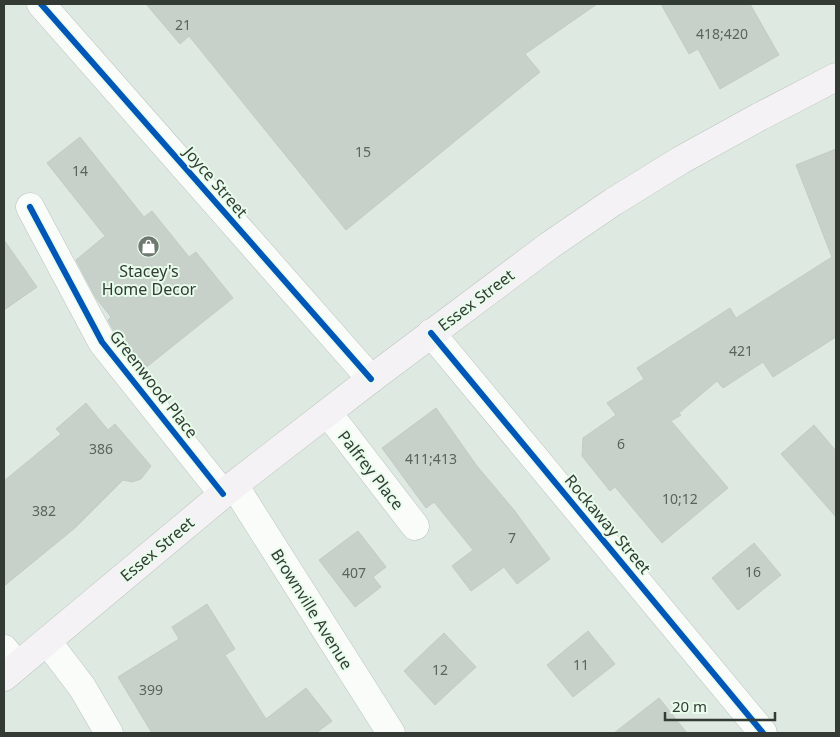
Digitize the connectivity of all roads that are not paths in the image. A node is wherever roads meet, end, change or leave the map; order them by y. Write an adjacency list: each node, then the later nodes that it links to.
1 (41, 4): 5 (street, Joyce Street)
2 (836, 77): 4 (main road, Essex Street)
3 (30, 207): 7 (street, Greenwood Place)
4 (431, 333): 5 (main road, Essex Street); 13 (street, Rockaway Street)
5 (371, 379): 6 (main road, Essex Street)
6 (328, 413): 7 (main road, Essex Street); 8 (street, Palfrey Place)
7 (229, 490): 9 (main road, Essex Street); 12 (street, Brownville Avenue)
8 (415, 526)
9 (46, 641): 10 (main road, Essex Street); 11 (street)
10 (8, 664)
11 (109, 733)
12 (391, 733)
13 (763, 733)

